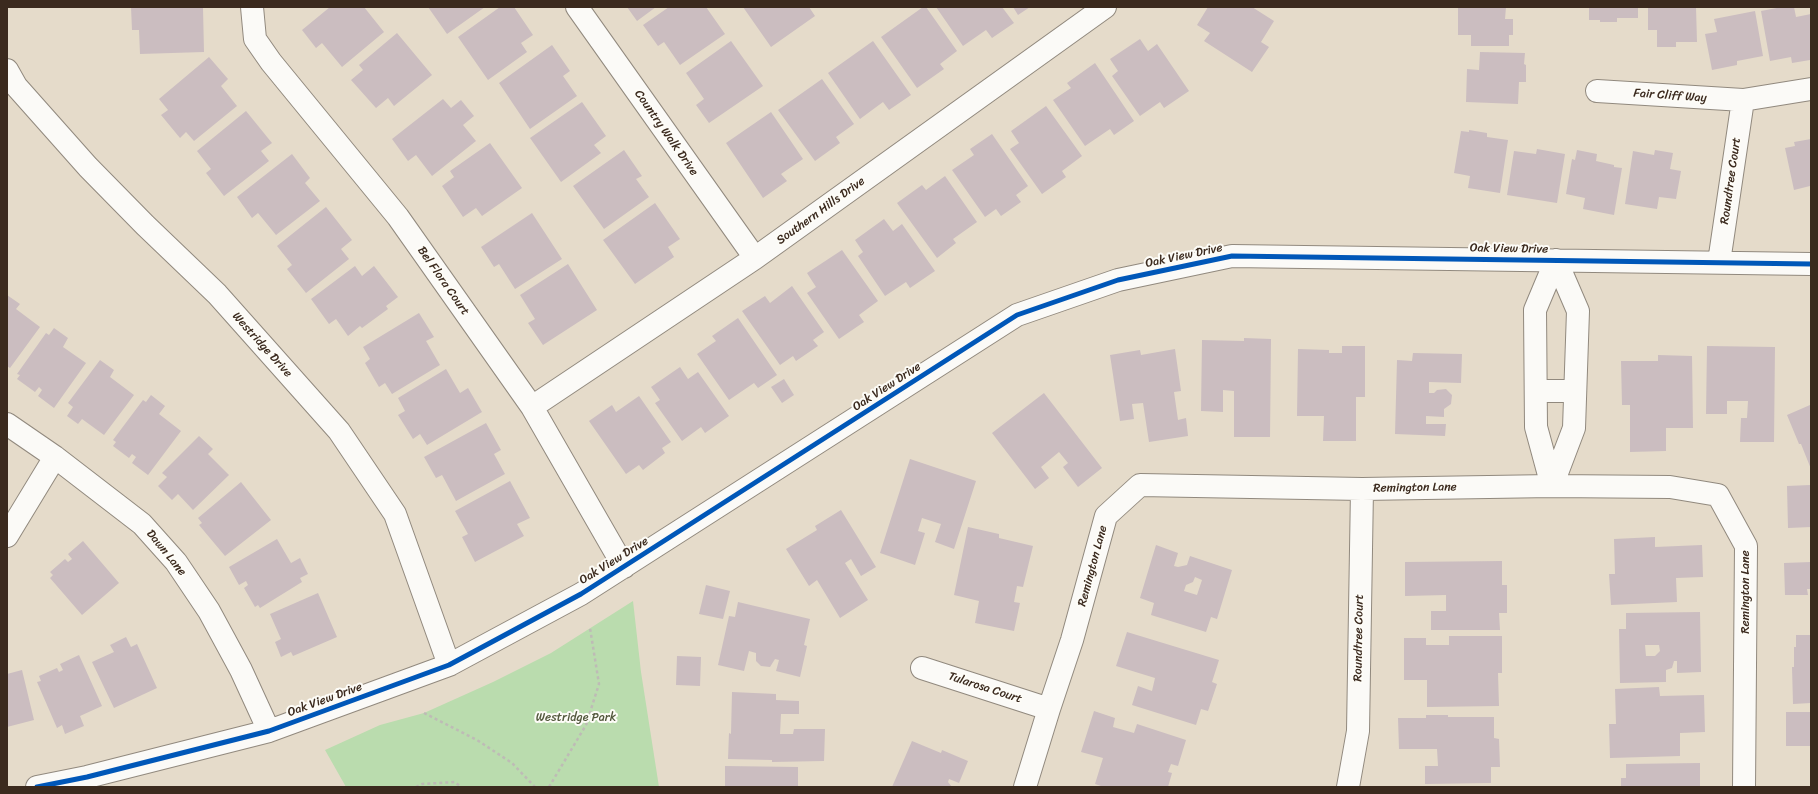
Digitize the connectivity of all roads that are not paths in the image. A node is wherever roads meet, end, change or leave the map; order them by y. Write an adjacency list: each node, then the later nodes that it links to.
1 (252, 7): 14 (street, Bel Flora Court)
2 (577, 7): 8 (street, Country Walk Drive)
3 (1105, 7): 8 (street, Southern Hills Drive)
4 (7, 70): 21 (street, Westridge Drive)
5 (1811, 89): 7 (street, Fair Cliff Way)
6 (1597, 91): 7 (street, Fair Cliff Way)
7 (1743, 100): 10 (street, Roundtree Court)
8 (755, 258): 14 (street, Southern Hills Drive)
9 (1556, 260): 10 (street, Oak View Drive); 12 (street); 13 (street); 20 (street, Oak View Drive)
10 (1719, 262): 11 (street, Oak View Drive)
11 (1811, 264)
12 (1536, 391): 13 (street); 17 (street)
13 (1575, 391): 17 (street)
14 (532, 408): 20 (street, Bel Flora Court)
15 (7, 424): 16 (street, Dawn Lane)
16 (55, 457): 19 (street); 24 (street, Dawn Lane)
17 (1552, 486): 18 (street, Remington Lane); 28 (street, Remington Lane)
18 (1362, 489): 23 (street, Remington Lane); 27 (street, Roundtree Court)
19 (7, 536)
20 (624, 567): 21 (street, Oak View Drive)
21 (450, 665): 24 (street, Oak View Drive)
22 (922, 668): 23 (street, Tularosa Court)
23 (1048, 708): 26 (street, Remington Lane)
24 (269, 731): 25 (street, Oak View Drive)
25 (37, 787)
26 (1025, 787)
27 (1348, 787)
28 (1744, 787)

